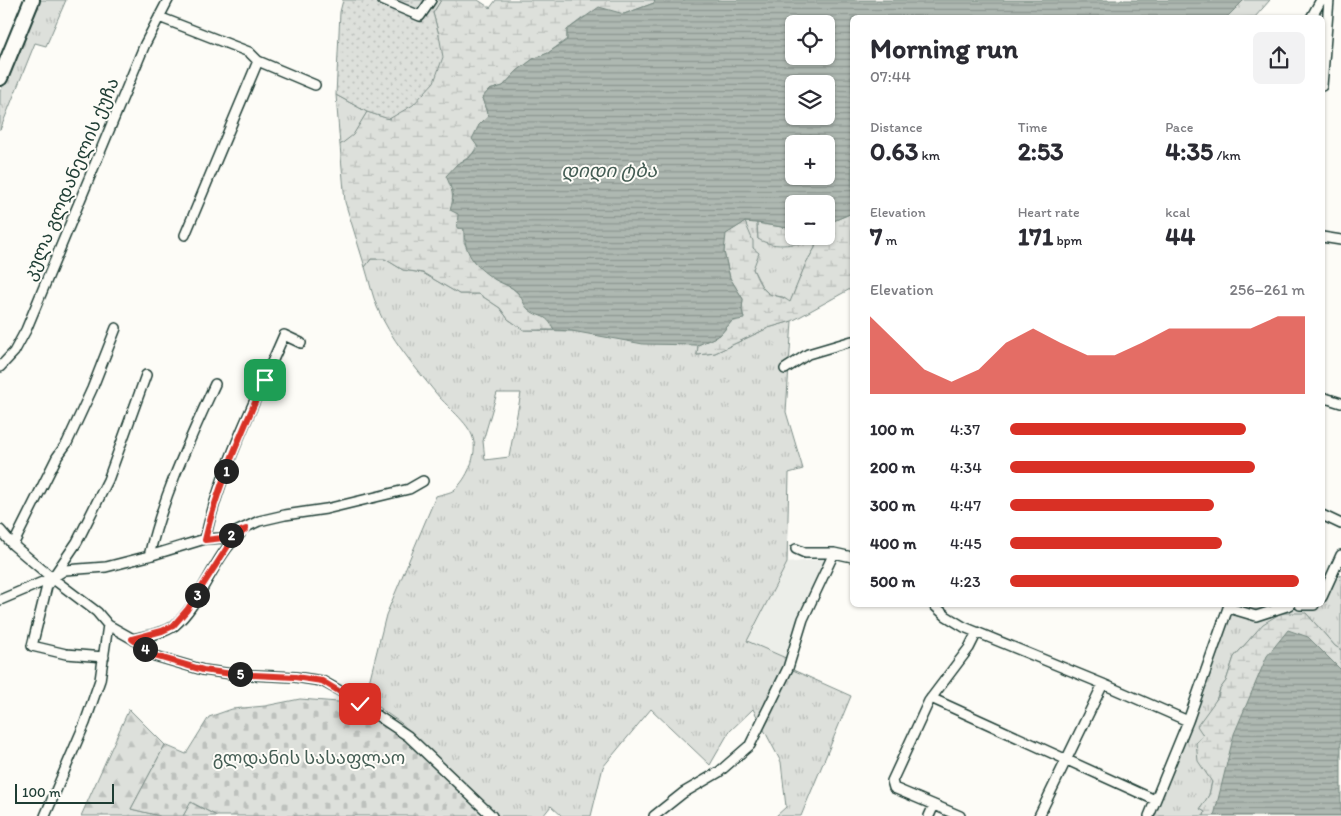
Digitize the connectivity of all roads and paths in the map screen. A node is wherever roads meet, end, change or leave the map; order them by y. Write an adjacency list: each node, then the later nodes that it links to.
1 (32, 0): 11 (highway)
2 (168, 0): 8 (street, კულა გლდანელის ქუჩა)
3 (382, 0): 4 (street)
4 (431, 0)
5 (1321, 0): 7 (street)
6 (1329, 0): 9 (street)
7 (1314, 15)
8 (159, 17): 10 (street); 19 (street, კულა გლდანელის ქუჩა)
9 (1325, 49)
10 (258, 61): 12 (street); 13 (street)
11 (0, 78)
12 (315, 85)
13 (185, 235)
14 (1325, 237): 15 (street)
15 (1341, 240)
16 (116, 328): 31 (street)
17 (301, 342): 30 (street)
18 (850, 342): 20 (street)
19 (0, 367)
20 (785, 369)
21 (146, 375): 37 (street)
22 (215, 384): 35 (street)
23 (1325, 398): 24 (street)
24 (1341, 403)
25 (423, 481): 28 (street)
26 (1325, 516): 27 (street)
27 (1341, 524)
28 (246, 529): 30 (street); 46 (street)
29 (0, 530): 31 (street)
30 (205, 540): 35 (street)
31 (13, 544): 37 (street)
32 (796, 549): 33 (street)
33 (834, 553): 36 (street); 56 (street)
34 (1341, 555): 38 (street)
35 (149, 556): 37 (street)
36 (850, 557)
37 (52, 578): 39 (street); 44 (street); 47 (street)
38 (1325, 590)
39 (0, 600)
40 (936, 607): 45 (street)
41 (1229, 607): 50 (street)
42 (1232, 607): 43 (street)
43 (1284, 607)
44 (108, 625): 46 (street); 47 (street)
45 (977, 632): 48 (street); 49 (street)
46 (132, 639): 55 (street)
47 (104, 658): 54 (street)
48 (1103, 684): 50 (street); 51 (street)
49 (931, 698): 51 (street); 53 (street)
50 (1188, 721): 52 (street)
51 (1066, 760): 52 (street); 59 (street)
52 (1155, 800): 60 (street)
53 (934, 805): 57 (street); 58 (street)
54 (45, 816)
55 (492, 816)
56 (654, 816)
57 (929, 816)
58 (960, 816)
59 (1039, 816)
60 (1149, 816)

